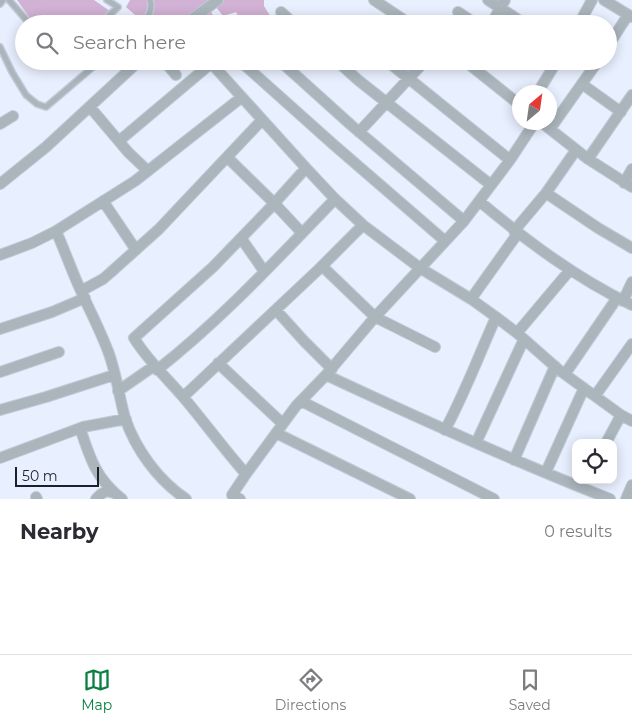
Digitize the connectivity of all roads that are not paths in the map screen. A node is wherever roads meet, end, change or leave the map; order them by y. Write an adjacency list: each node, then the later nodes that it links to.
1 (4, 0): 10 (lane)
2 (9, 0): 14 (lane)
3 (107, 0): 15 (lane)
4 (150, 0): 16 (lane)
5 (218, 0): 17 (street)
6 (374, 0): 19 (street)
7 (488, 0): 11 (street)
8 (592, 0): 23 (street)
9 (604, 0): 24 (street)
10 (0, 4)
11 (503, 4): 21 (street); 22 (street)
12 (281, 12): 18 (street)
13 (458, 12): 20 (street)
14 (22, 15)
15 (110, 15)
16 (149, 15)
17 (197, 15)
18 (284, 15)
19 (396, 15)
20 (462, 15)
21 (496, 15)
22 (515, 15)
23 (584, 15)
24 (630, 16): 25 (street)
25 (617, 34)
26 (0, 47): 27 (lane)
27 (90, 70)
28 (129, 70): 48 (street)
29 (172, 70): 40 (street)
30 (203, 70): 57 (street)
31 (220, 70): 45 (street)
32 (250, 70): 79 (street)
33 (290, 70): 56 (street)
34 (348, 70): 47 (street)
35 (398, 70): 41 (street)
36 (416, 70): 41 (street)
37 (477, 70): 46 (street)
38 (551, 70): 43 (street)
39 (592, 70): 42 (street)
40 (176, 75)
41 (408, 78): 47 (street); 61 (street)
42 (582, 84): 49 (street); 50 (street)
43 (542, 85)
44 (632, 95): 50 (street)
45 (242, 97): 52 (street); 64 (street)
46 (512, 99)
47 (386, 102): 56 (street); 66 (street)
48 (90, 106): 57 (street); 65 (street)
49 (557, 112)
50 (621, 112): 60 (street)
51 (13, 116): 53 (street)
52 (262, 120): 59 (street); 62 (street)
53 (0, 124)
54 (530, 130): 61 (street)
55 (550, 130): 58 (street)
56 (359, 132): 73 (street)
57 (119, 141): 64 (street)
58 (576, 150): 60 (street); 68 (street)
59 (227, 157): 72 (street); 81 (street)
60 (588, 159): 67 (street)
61 (510, 160): 66 (street)
62 (306, 168): 69 (street); 72 (street)
63 (632, 169): 67 (street)
64 (148, 171): 70 (street)
65 (0, 184)
66 (491, 185): 71 (street)
67 (628, 185)
68 (546, 193): 76 (street); 80 (street)
69 (335, 198): 74 (street); 77 (street)
70 (103, 201): 75 (street); 81 (street)
71 (479, 201): 73 (street); 76 (street)
72 (274, 203): 77 (street); 78 (street)
73 (464, 221): 79 (street)
74 (363, 226): 83 (street); 84 (street)
75 (56, 231): 82 (street); 88 (street)
76 (516, 232): 85 (street); 89 (street)
77 (302, 233): 86 (street)
78 (241, 238): 86 (street); 101 (street)
79 (445, 241): 84 (street)
80 (632, 248)
81 (136, 250): 88 (street)
82 (0, 255)
83 (322, 266): 91 (street); 92 (street)
84 (420, 268): 89 (street); 92 (street)
85 (570, 270): 90 (street); 95 (street)
86 (264, 271): 101 (street)
87 (632, 282): 90 (street)
88 (83, 295): 94 (street); 105 (street)
89 (471, 299): 93 (street)
90 (624, 301): 104 (street)
91 (276, 310): 99 (street); 103 (street)
92 (375, 317): 97 (street); 103 (street)
93 (496, 317): 95 (street); 117 (street)
94 (0, 329)
95 (521, 336): 100 (street); 120 (street)
96 (632, 344): 108 (street)
97 (435, 347)
98 (59, 352): 102 (street)
99 (218, 363): 109 (street); 115 (street)
100 (554, 366): 104 (street); 122 (street)
101 (156, 368): 107 (street); 109 (street)
102 (0, 372)
103 (329, 372): 110 (street); 117 (street)
104 (565, 374): 106 (street)
105 (114, 375): 107 (street); 111 (street)
106 (584, 388): 108 (street); 123 (street)
107 (118, 391): 113 (street)
108 (595, 396): 112 (street)
109 (183, 397): 124 (street)
110 (301, 401): 115 (street); 133 (street)
111 (0, 410)
112 (620, 415): 114 (street); 119 (street)
113 (126, 419): 116 (street); 130 (street)
114 (632, 421)
115 (283, 424): 118 (street)
116 (80, 428): 121 (street); 128 (street)
117 (445, 430): 120 (street)
118 (276, 433): 124 (street); 132 (street)
119 (608, 439)
120 (476, 443): 122 (street)
121 (0, 458)
122 (514, 460): 123 (street)
123 (546, 472): 125 (street)
124 (246, 474): 131 (street)
125 (572, 480)
126 (585, 484): 134 (street)
127 (632, 485): 135 (street)
128 (119, 496): 129 (street)
129 (96, 499)
130 (186, 499)
131 (240, 499)
132 (410, 499)
133 (494, 499)
134 (610, 499)
135 (626, 499)

